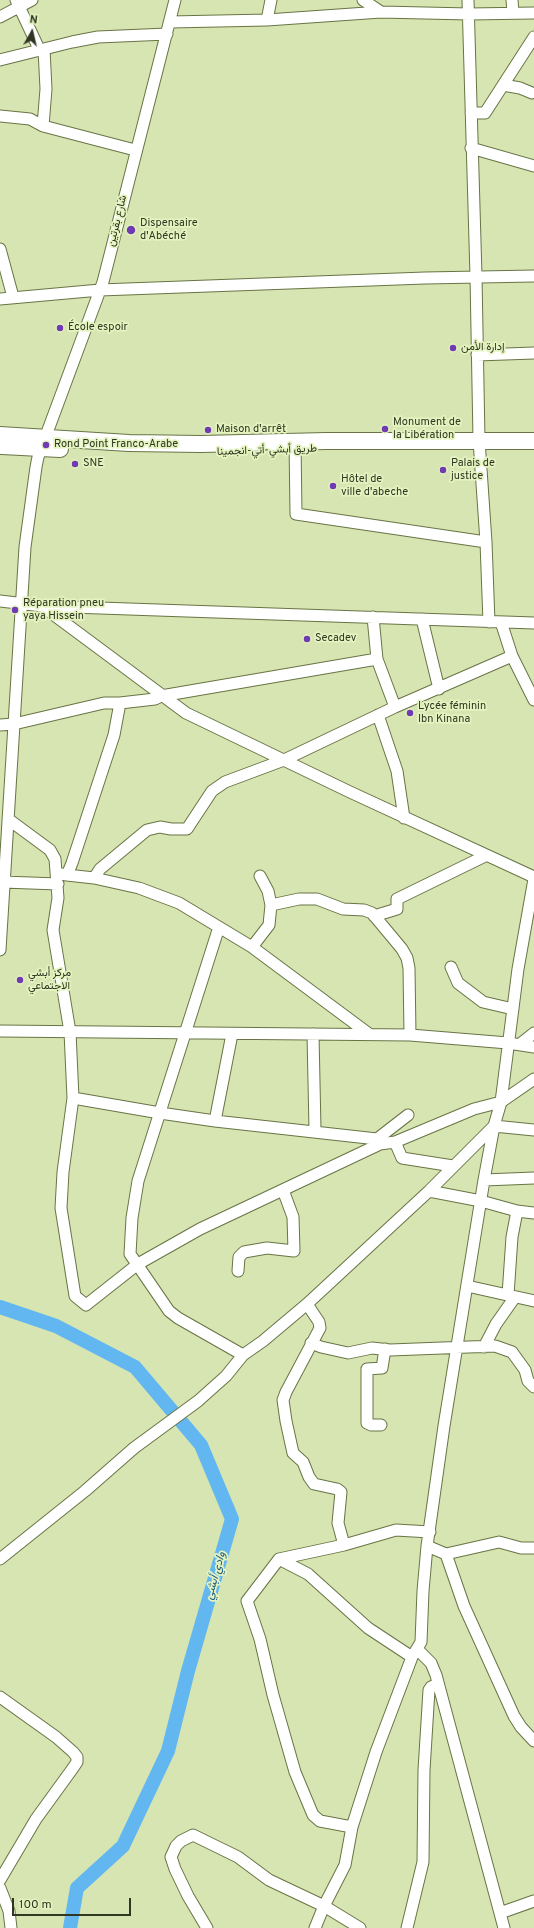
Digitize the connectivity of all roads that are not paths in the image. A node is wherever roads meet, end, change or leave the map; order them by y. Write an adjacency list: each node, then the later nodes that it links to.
1 (32, 0): 7 (street)
2 (175, 0): 14 (street, شارع بقرتين)
3 (271, 0): 13 (street)
4 (362, 0): 8 (street)
5 (468, 0): 11 (street)
6 (512, 0): 9 (street)
7 (18, 3): 12 (street); 17 (street)
8 (381, 12): 11 (street); 13 (street)
9 (513, 13): 10 (street); 11 (street)
10 (534, 13)
11 (469, 14): 21 (street)
12 (0, 17)
13 (267, 20): 14 (street)
14 (170, 22): 15 (street, شارع بقرتين)
15 (167, 34): 17 (street); 25 (street, شارع بقرتين)
16 (534, 37): 19 (street)
17 (42, 50): 18 (street); 23 (street)
18 (0, 60)
19 (503, 85): 20 (street); 21 (street)
20 (532, 94)
21 (471, 114): 24 (street)
22 (0, 116): 23 (street)
23 (44, 126): 25 (street)
24 (472, 148): 26 (street); 28 (street)
25 (135, 150): 30 (street, شارع بقرتين)
26 (534, 166)
27 (0, 249): 31 (street)
28 (476, 276): 29 (street); 30 (street); 34 (street)
29 (534, 276)
30 (100, 290): 31 (street); 37 (street, شارع بقرتين)
31 (13, 297): 32 (street)
32 (0, 299)
33 (534, 353): 34 (street)
34 (478, 355): 38 (street)
35 (0, 435): 37 (highway)
36 (534, 441): 38 (highway)
37 (43, 443): 39 (highway); 40 (highway); 44 (street, شارع بقرتين)
38 (479, 445): 40 (highway); 41 (highway); 42 (street)
39 (0, 446)
40 (295, 446): 42 (street)
41 (534, 450)
42 (486, 542): 48 (street)
43 (0, 601): 44 (street)
44 (21, 603): 45 (street); 59 (street, شارع بقرتين)
45 (42, 606): 46 (street); 54 (street)
46 (373, 618): 47 (street); 52 (street)
47 (422, 619): 48 (street); 53 (street)
48 (489, 622): 49 (street)
49 (501, 622): 50 (street); 51 (street)
50 (534, 624)
51 (512, 656): 53 (street); 55 (street)
52 (377, 659): 54 (street); 57 (street)
53 (439, 689): 57 (street)
54 (161, 696): 56 (street); 61 (street)
55 (534, 700)
56 (120, 703): 59 (street); 67 (street)
57 (395, 707): 58 (street)
58 (378, 715): 61 (street); 63 (street)
59 (14, 724): 60 (street); 62 (street, شارع بقرتين)
60 (0, 725)
61 (284, 760): 63 (street); 68 (street)
62 (5, 791): 64 (street, شارع بقرتين)
63 (404, 818): 65 (street)
64 (8, 819): 67 (street); 70 (street, شارع بقرتين)
65 (486, 856): 69 (street); 72 (street)
66 (260, 876): 71 (street)
67 (61, 877): 68 (street); 70 (street); 79 (street)
68 (94, 878): 73 (street)
69 (534, 878): 77 (street)
70 (3, 882): 75 (street, شارع بقرتين)
71 (271, 906): 72 (street); 74 (street)
72 (374, 916): 85 (street)
73 (219, 927): 74 (street); 81 (street)
74 (252, 946): 84 (street)
75 (0, 950)
76 (451, 967): 77 (street)
77 (513, 1009): 86 (street)
78 (0, 1032): 79 (street)
79 (70, 1032): 81 (street); 90 (street)
80 (534, 1033): 87 (street)
81 (184, 1034): 82 (street); 92 (street)
82 (232, 1034): 83 (street); 94 (street)
83 (313, 1034): 84 (street); 96 (street)
84 (369, 1034): 85 (street)
85 (410, 1036): 86 (street)
86 (508, 1043): 87 (street); 91 (street)
87 (520, 1044): 88 (street)
88 (534, 1047)
89 (534, 1079): 91 (street)
90 (73, 1098): 92 (street); 108 (street)
91 (502, 1102): 95 (street); 99 (street)
92 (160, 1113): 94 (street); 108 (street)
93 (408, 1115): 98 (street)
94 (215, 1121): 96 (street)
95 (494, 1126): 97 (street); 100 (street); 102 (street)
96 (315, 1130): 98 (street)
97 (534, 1130)
98 (378, 1141): 99 (street); 103 (street)
99 (395, 1142): 100 (street)
100 (453, 1166): 104 (street)
101 (534, 1178): 102 (street)
102 (484, 1180): 105 (street)
103 (283, 1190): 108 (street); 109 (street)
104 (429, 1192): 105 (street); 113 (street)
105 (480, 1201): 106 (street); 110 (street)
106 (517, 1211): 107 (street); 111 (street)
107 (534, 1212)
108 (138, 1264): 118 (street)
109 (238, 1271)
110 (467, 1286): 111 (street); 117 (street)
111 (512, 1296): 112 (street); 115 (street)
112 (534, 1301)
113 (307, 1304): 114 (street); 118 (street)
114 (311, 1343): 116 (street); 122 (street)
115 (484, 1347): 117 (street); 119 (street)
116 (385, 1349): 117 (street); 120 (street)
117 (456, 1349): 121 (street)
118 (243, 1355): 126 (street)
119 (534, 1387)
120 (382, 1425)
121 (430, 1532): 122 (street); 123 (street)
122 (344, 1545): 127 (street)
123 (427, 1546): 125 (street); 128 (street)
124 (534, 1548): 125 (street)
125 (446, 1554): 131 (street)
126 (0, 1559)
127 (279, 1559): 128 (street); 132 (street)
128 (415, 1653): 129 (street); 132 (street)
129 (438, 1684): 137 (street); 142 (street)
130 (0, 1697): 133 (street)
131 (534, 1741)
132 (352, 1827): 136 (street)
133 (0, 1880)
134 (0, 1888): 138 (street)
135 (534, 1900): 137 (street)
136 (324, 1906): 139 (street); 140 (street); 141 (street)
137 (500, 1913): 143 (street)
138 (11, 1928)
139 (207, 1928)
140 (315, 1928)
141 (360, 1928)
142 (407, 1928)
143 (504, 1928)

